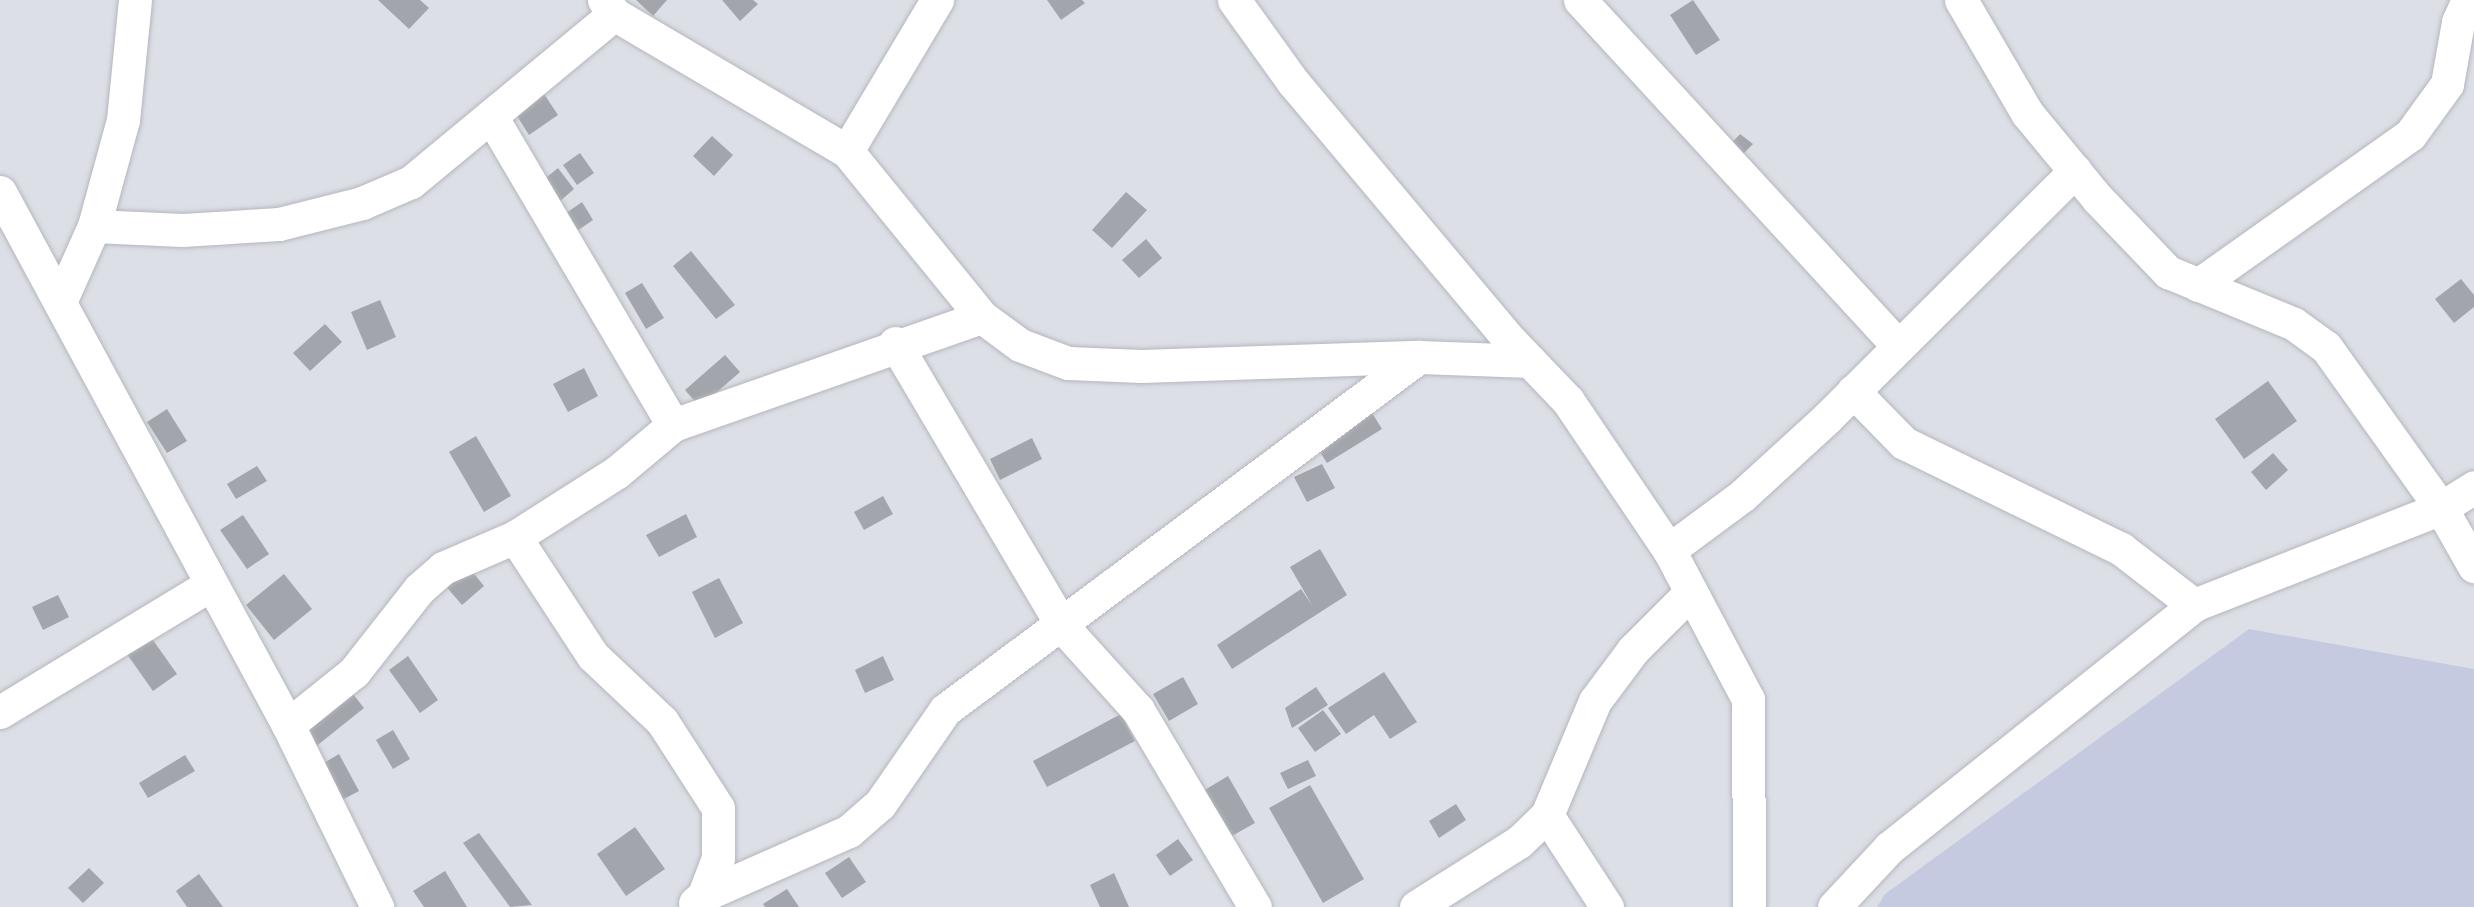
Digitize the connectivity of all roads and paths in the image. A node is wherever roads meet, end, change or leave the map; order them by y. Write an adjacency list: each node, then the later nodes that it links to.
1 (135, 0): 13 (street)
2 (937, 0): 10 (street)
3 (1234, 0): 20 (street)
4 (1580, 0): 18 (street)
5 (1961, 0): 11 (street)
6 (609, 7): 9 (street); 10 (street)
7 (2460, 7): 8 (street); 14 (street)
8 (2474, 56)
9 (491, 116): 13 (street); 22 (street)
10 (847, 151): 16 (street)
11 (2075, 171): 14 (street); 18 (street)
12 (0, 192): 15 (street)
13 (94, 226): 15 (street)
14 (2198, 285): 24 (street)
15 (60, 302): 28 (street)
16 (982, 317): 17 (street); 19 (street)
17 (896, 343): 22 (street); 31 (street)
18 (1897, 345): 21 (street)
19 (1419, 357): 20 (street); 31 (street)
20 (1530, 361): 26 (street)
21 (1853, 391): 26 (street); 30 (street)
22 (673, 425): 25 (street)
23 (2474, 488): 24 (street)
24 (2441, 508): 27 (street); 30 (street)
25 (516, 537): 33 (street); 35 (street)
26 (1668, 550): 29 (street)
27 (2474, 566)
28 (208, 586): 32 (street); 33 (street)
29 (1691, 592): 34 (street); 40 (street)
30 (2194, 605): 41 (street)
31 (1063, 627): 35 (street); 37 (street)
32 (0, 712)
33 (288, 725): 36 (street)
34 (1547, 815): 38 (street); 39 (street)
35 (697, 901)
36 (377, 907)
37 (1255, 907)
38 (1416, 907)
39 (1607, 907)
40 (1749, 907)
41 (1834, 907)

